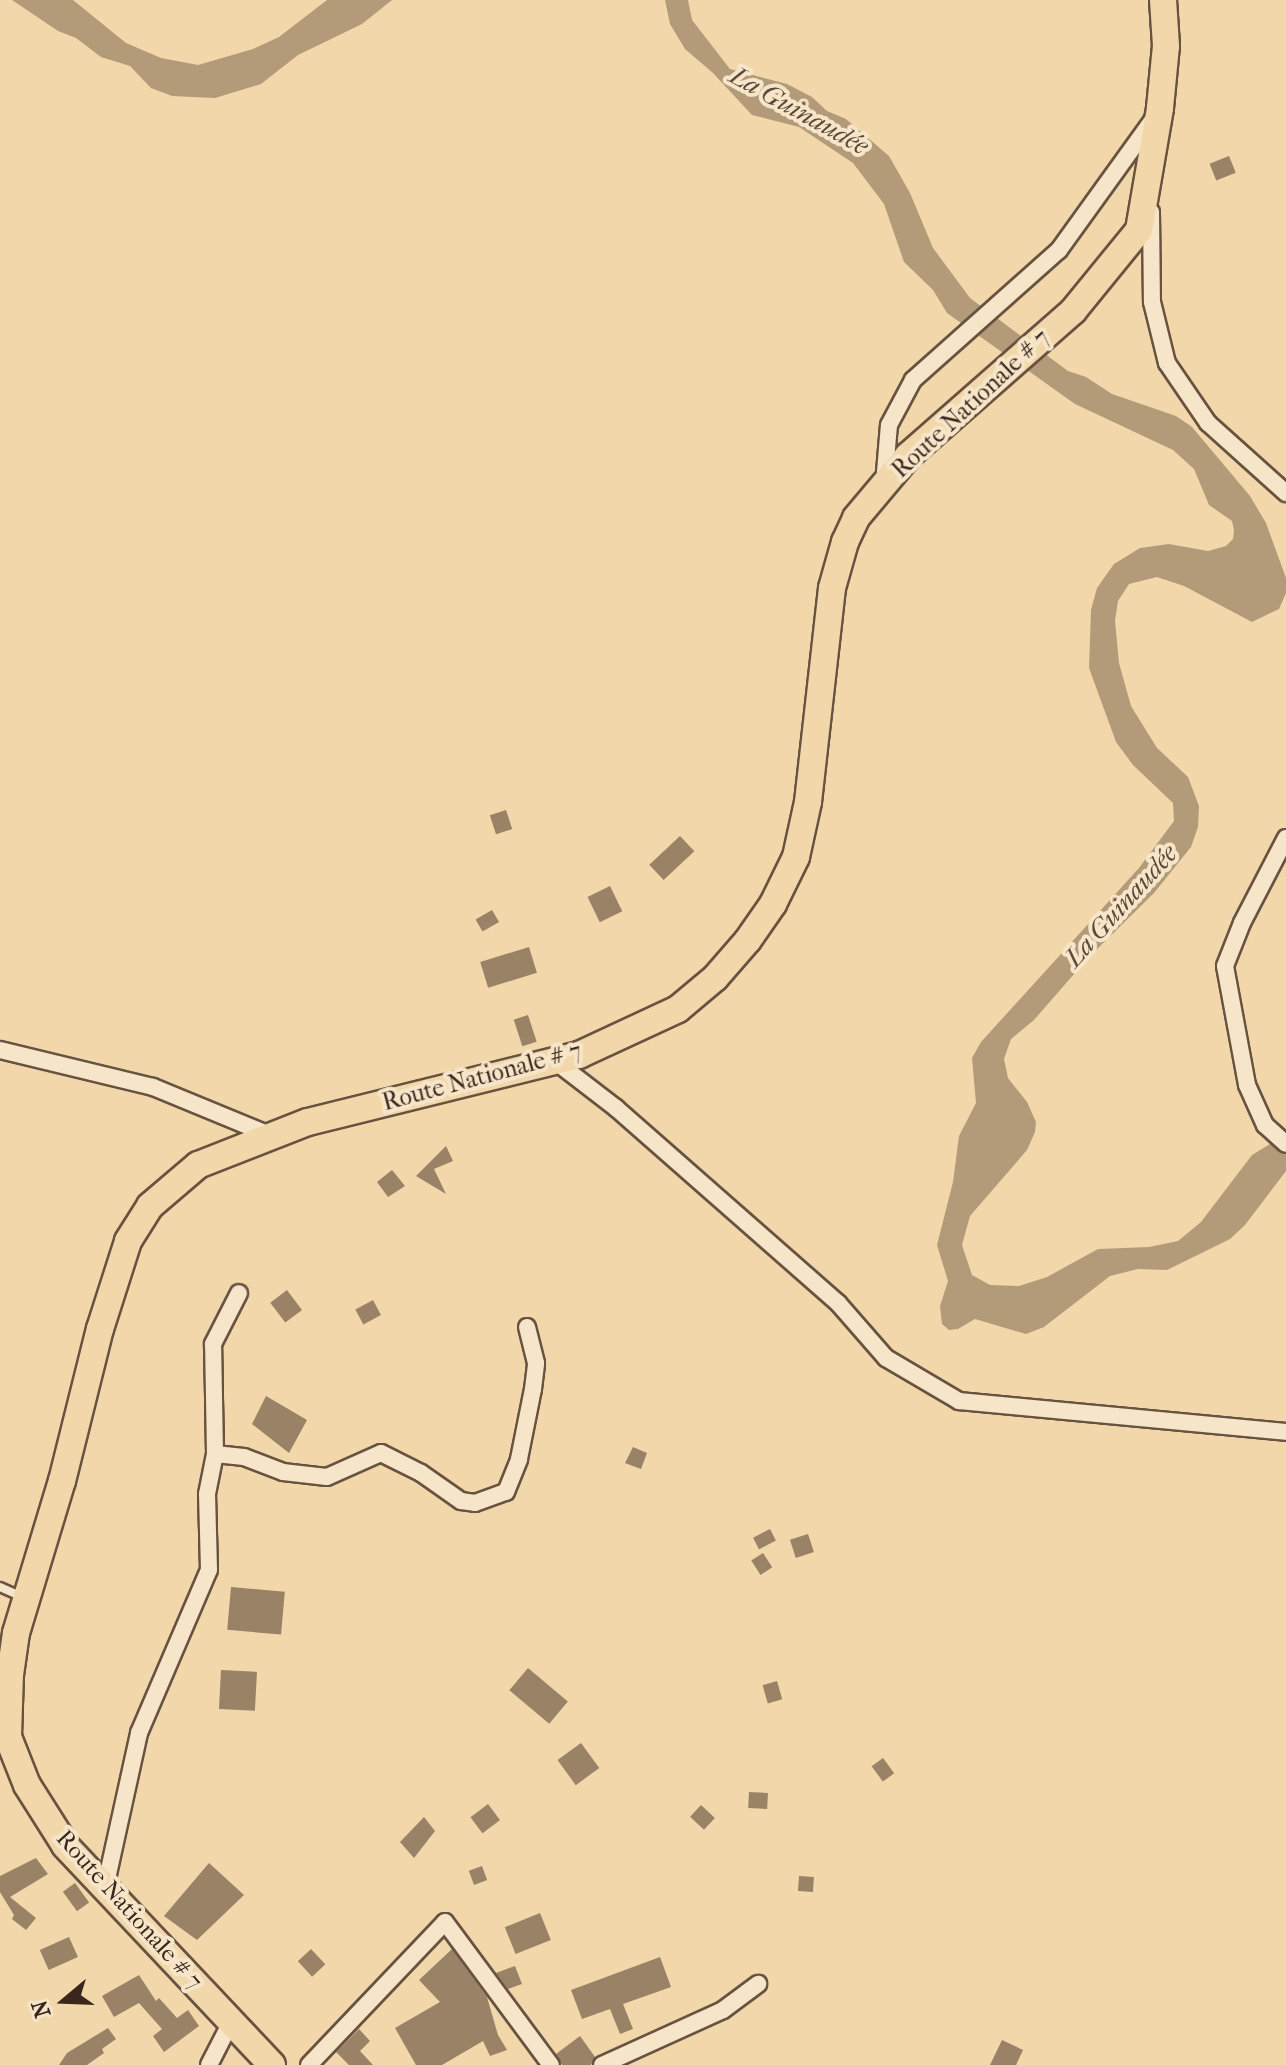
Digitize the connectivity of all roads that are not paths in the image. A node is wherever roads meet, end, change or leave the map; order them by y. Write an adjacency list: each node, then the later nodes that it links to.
1 (1163, 0): 2 (main road, Route Nationale # 7)
2 (1160, 108): 3 (main road, Route Nationale # 7); 4 (street)
3 (1151, 174): 4 (main road, Route Nationale # 7); 5 (street)
4 (883, 485): 8 (main road, Route Nationale # 7)
5 (1286, 493)
6 (1286, 838): 10 (street)
7 (0, 1050): 9 (street)
8 (555, 1061): 9 (main road, Route Nationale # 7); 13 (street)
9 (272, 1136): 16 (main road, Route Nationale # 7)
10 (1286, 1144)
11 (239, 1293): 14 (street)
12 (527, 1327): 14 (street)
13 (1286, 1432)
14 (215, 1454): 18 (street)
15 (0, 1587): 16 (lane)
16 (26, 1599): 17 (main road, Route Nationale # 7)
17 (4, 1740): 18 (main road, Route Nationale # 7)
18 (105, 1888): 20 (main road, Route Nationale # 7)
19 (758, 1984): 25 (street)
20 (231, 2022): 21 (street); 22 (main road, Route Nationale # 7)
21 (209, 2065)
22 (272, 2065)
23 (309, 2065): 24 (street)
24 (551, 2065)
25 (602, 2065)

